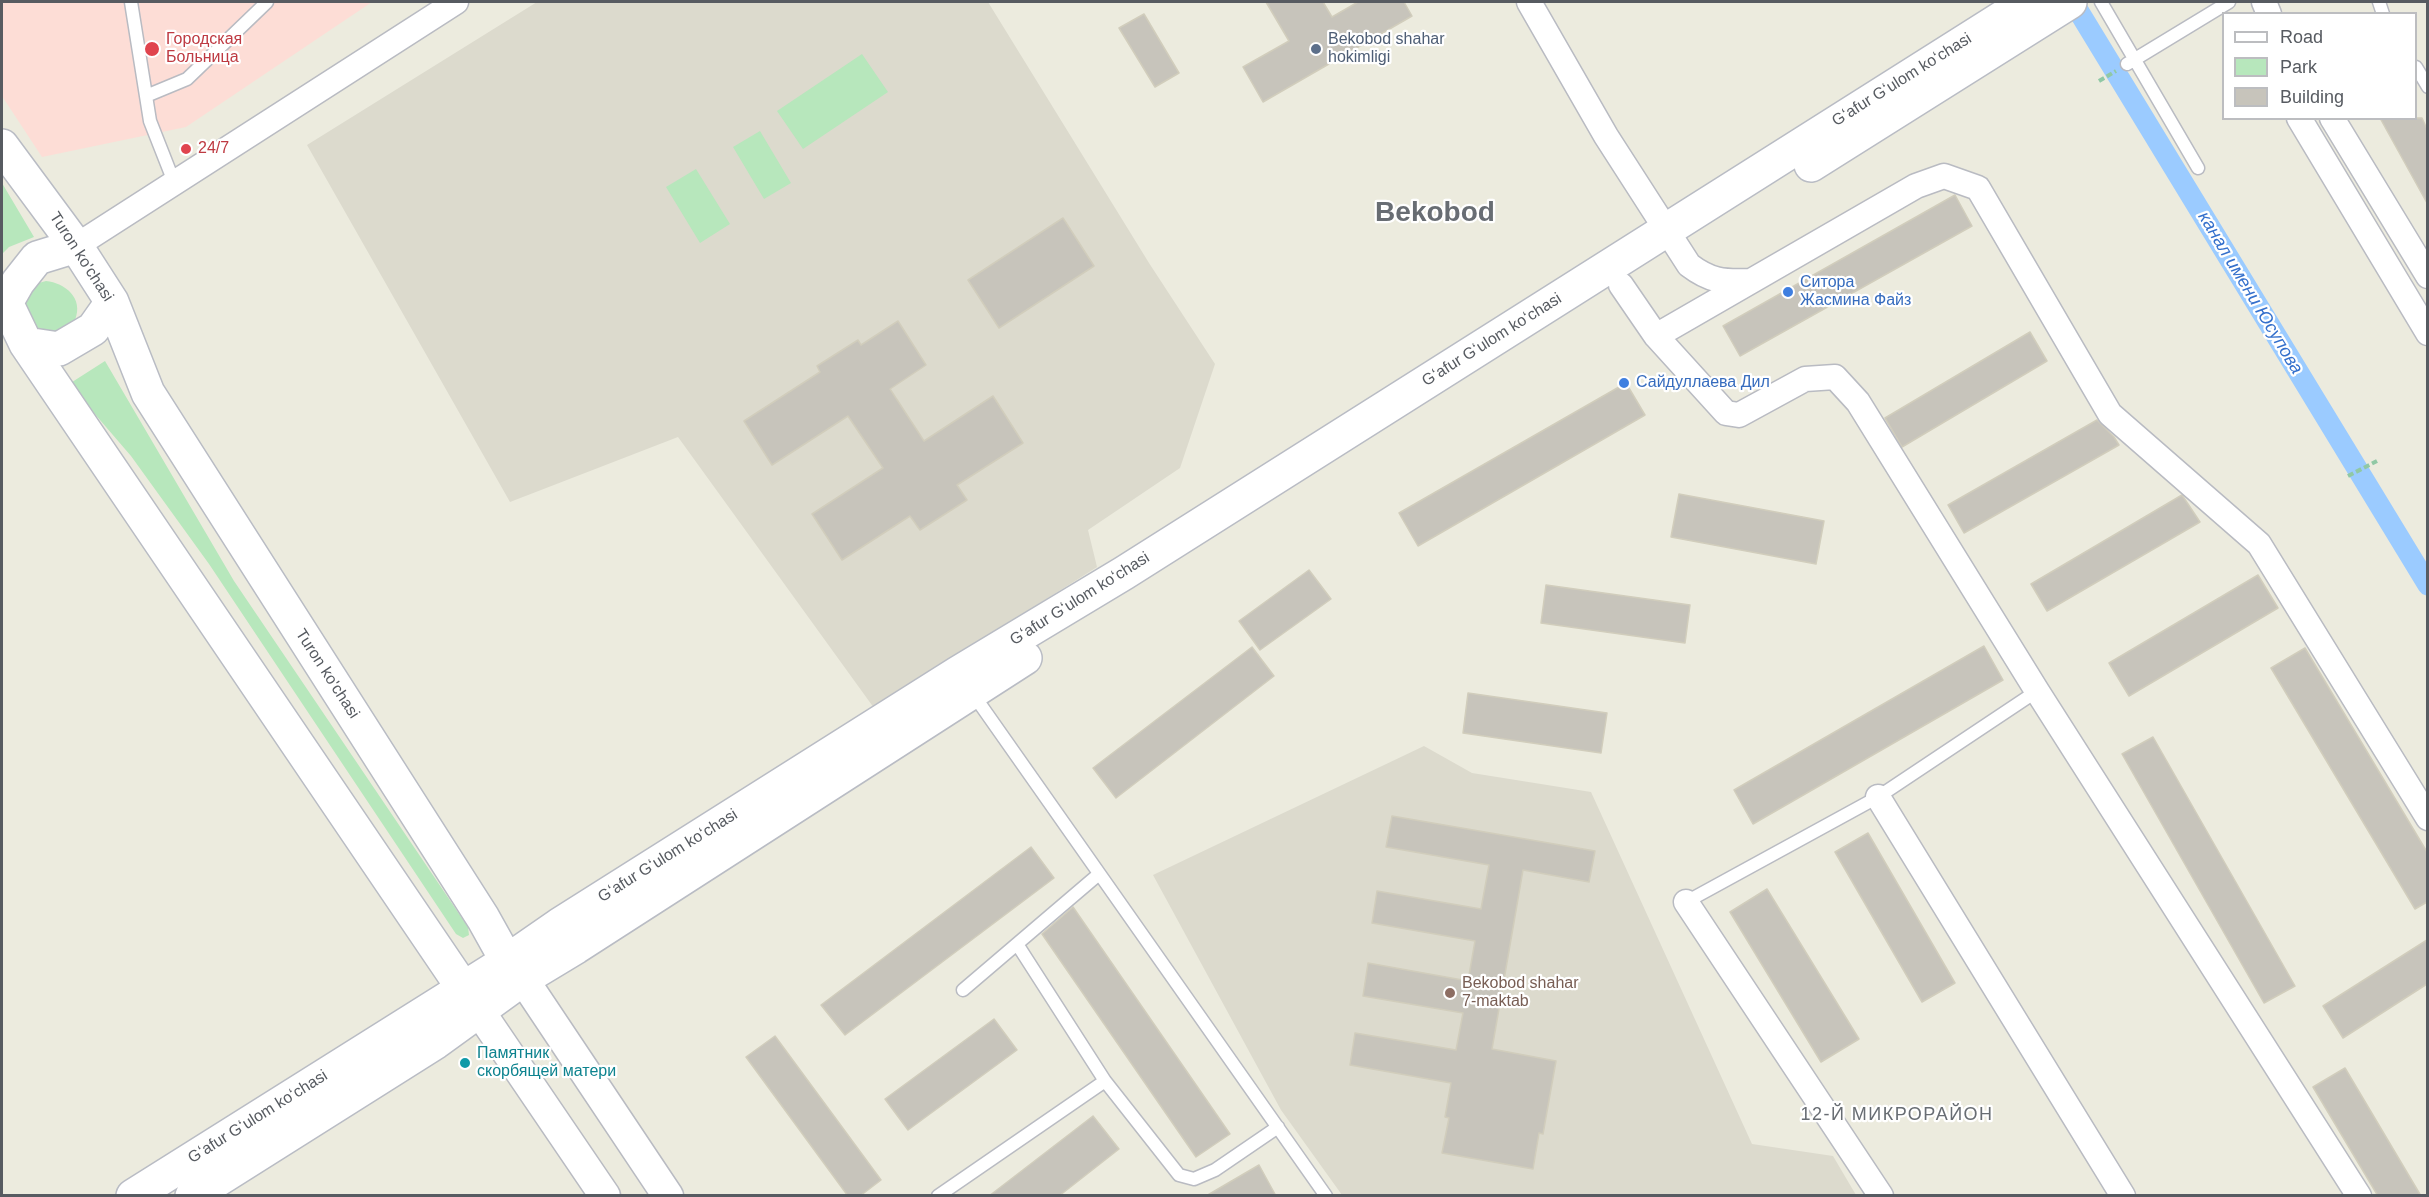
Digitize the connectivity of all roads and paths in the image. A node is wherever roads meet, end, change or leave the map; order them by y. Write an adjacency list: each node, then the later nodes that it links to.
1 (131, 2): 11 (lane)
2 (267, 2): 11 (lane)
3 (456, 2): 16 (street)
4 (1529, 2): 17 (street)
5 (2101, 2): 8 (lane)
6 (2229, 2): 8 (lane)
7 (2049, 6): 17 (main road, Gʻafur Gʻulom koʻchasi)
8 (2131, 62): 15 (lane)
9 (2417, 71): 10 (lane)
10 (2427, 87)
11 (146, 96): 16 (lane)
12 (2300, 120): 24 (street)
13 (2333, 120): 19 (street)
14 (2, 146): 18 (main road, Turon ko'chasi)
15 (2198, 168)
16 (174, 182): 18 (street)
17 (1672, 240): 20 (street); 21 (main road, Gʻafur Gʻulom koʻchasi); 29 (main road, Gʻafur Gʻulom koʻchasi)
18 (76, 246): 22 (main road); 23 (main road, Turon ko'chasi)
19 (2427, 276)
20 (1749, 281): 25 (street); 33 (street)
21 (1621, 285): 25 (street); 29 (main road, Gʻafur Gʻulom koʻchasi)
22 (4, 298): 26 (main road)
23 (112, 302): 26 (main road); 37 (main road, Turon ko'chasi)
24 (2427, 333)
25 (1656, 336): 30 (street)
26 (26, 344): 39 (main road)
27 (2377, 461): 28 (path)
28 (2348, 476)
29 (1128, 580): 31 (main road, Gʻafur Gʻulom koʻchasi); 37 (main road, Gʻafur Gʻulom koʻchasi)
30 (2037, 691): 32 (lane); 50 (street)
31 (972, 693): 34 (lane); 37 (main road, Gʻafur Gʻulom koʻchasi)
32 (1878, 797): 35 (lane); 49 (street)
33 (2427, 818)
34 (1099, 874): 36 (lane); 41 (lane)
35 (1686, 902): 48 (street)
36 (1017, 944): 38 (lane); 40 (lane)
37 (515, 970): 39 (main road, Gʻafur Gʻulom koʻchasi); 45 (street, Turon ko'chasi)
38 (963, 990)
39 (471, 999): 42 (main road, Gʻafur Gʻulom koʻchasi); 43 (main road, Gʻafur Gʻulom koʻchasi); 44 (street)
40 (1105, 1082): 41 (lane); 46 (lane)
41 (1278, 1127): 47 (lane)
42 (133, 1196)
43 (192, 1196)
44 (605, 1196)
45 (668, 1196)
46 (938, 1196)
47 (1326, 1196)
48 (1881, 1196)
49 (2123, 1196)
50 (2359, 1196)

